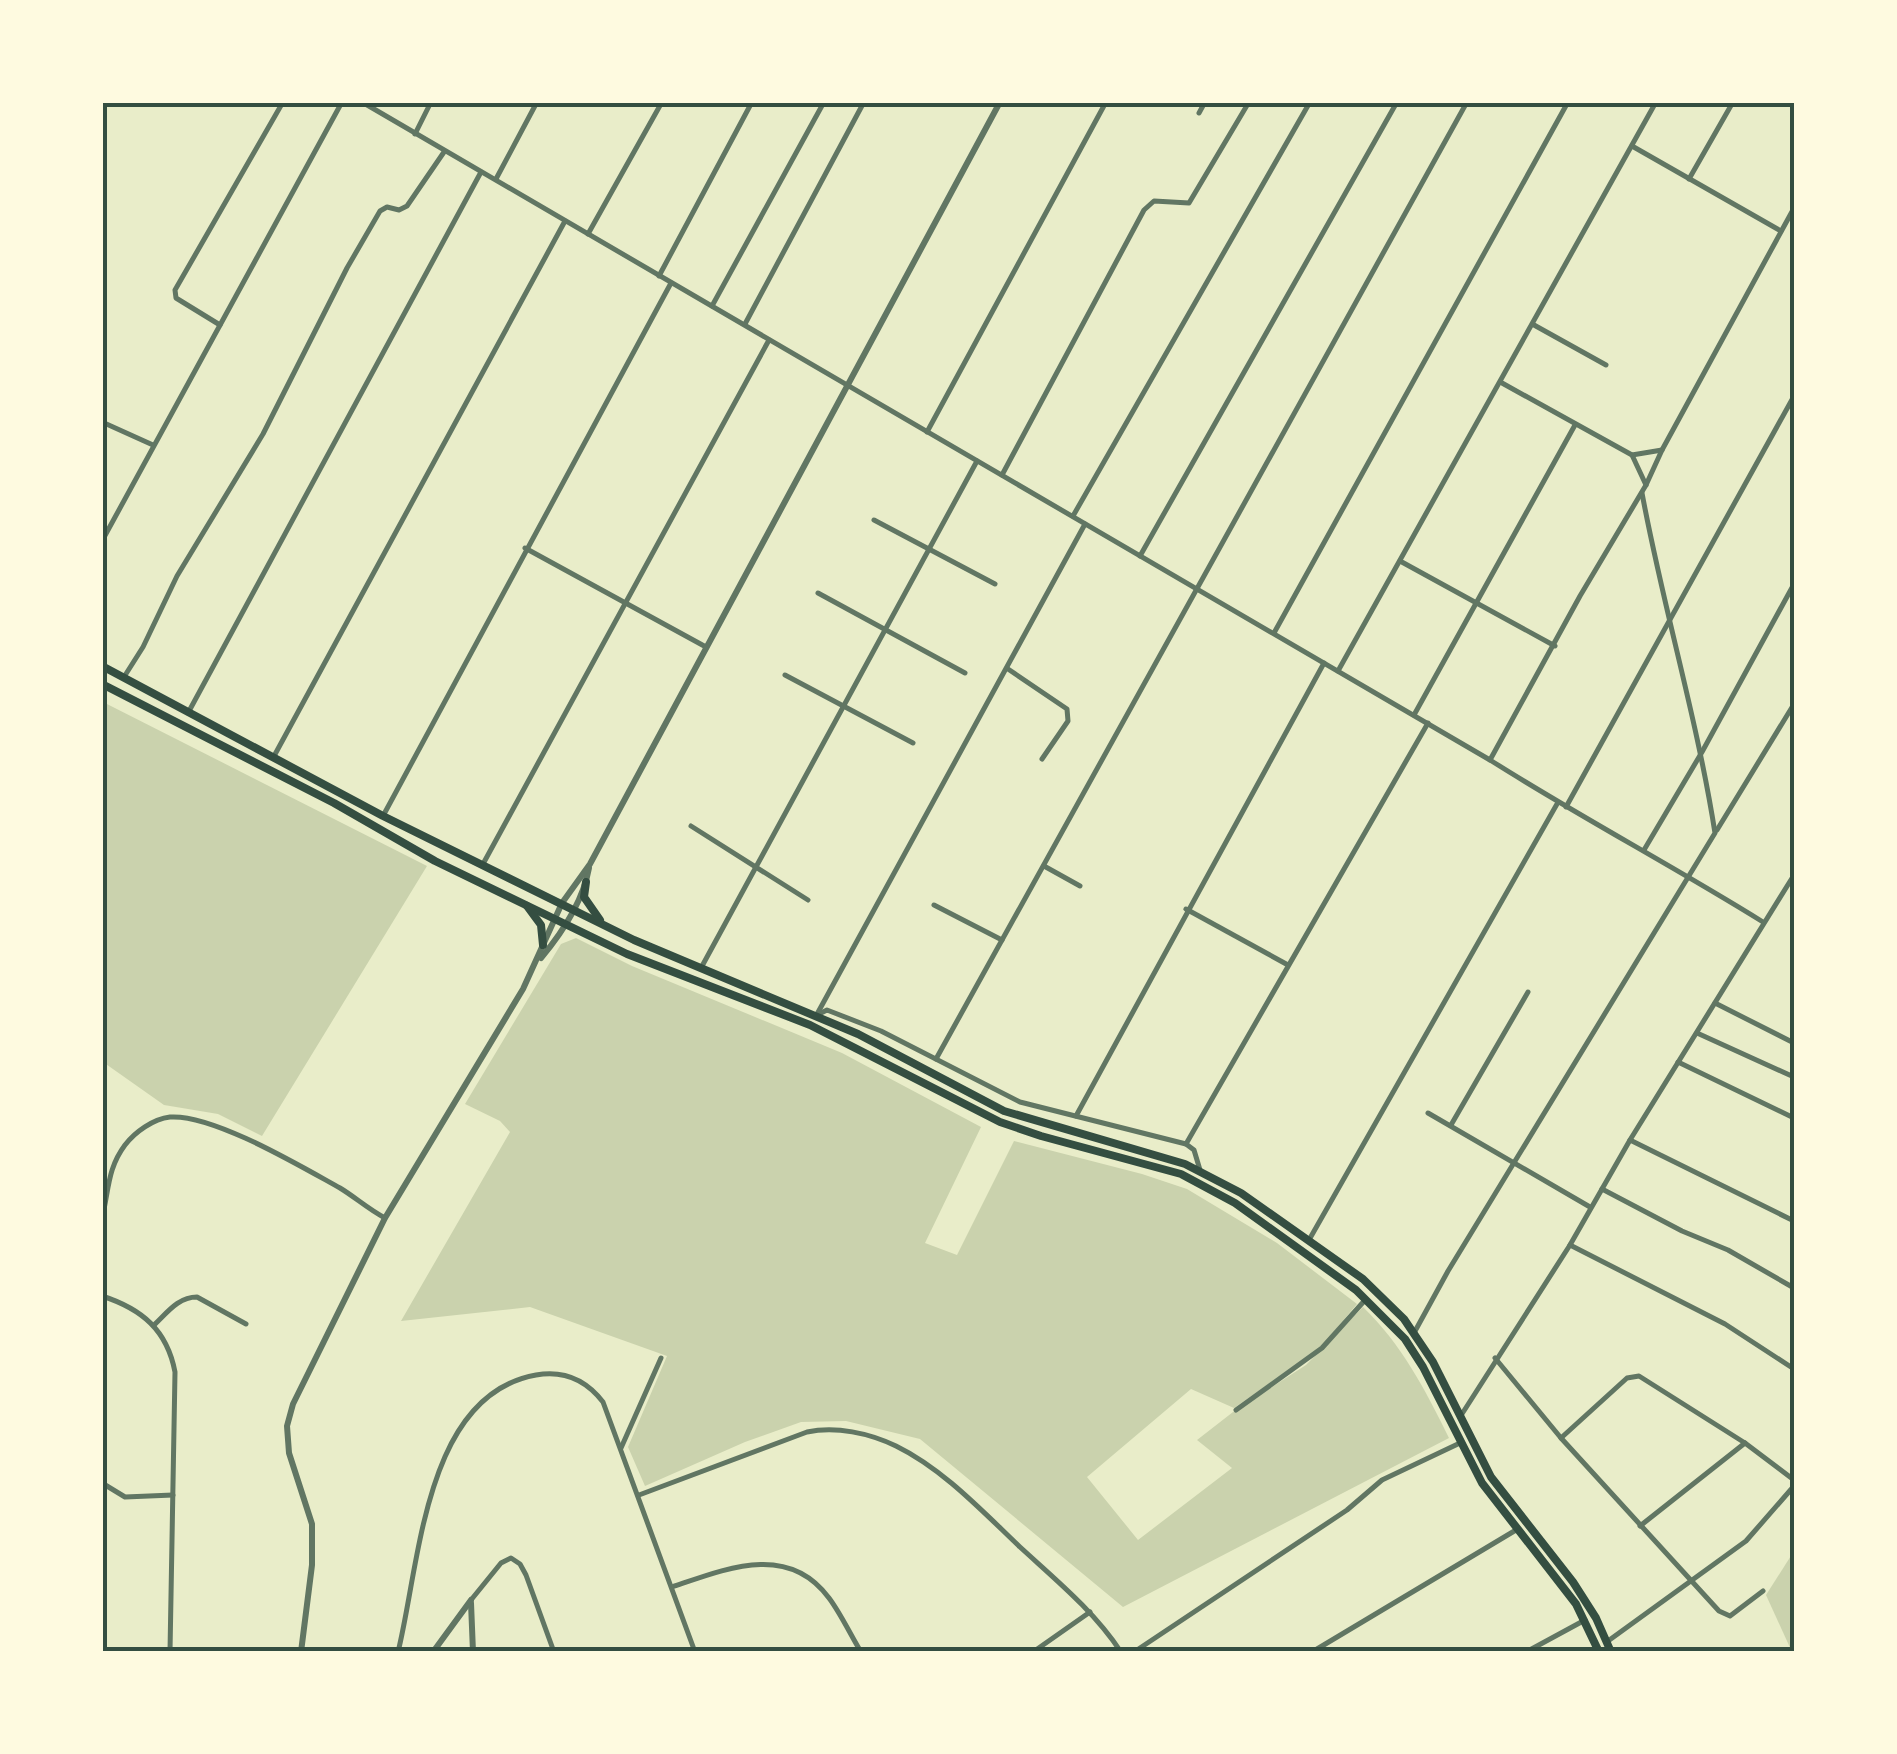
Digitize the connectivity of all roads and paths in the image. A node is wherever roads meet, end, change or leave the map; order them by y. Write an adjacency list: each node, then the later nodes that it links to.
1 (283, 102): 35 (street)
2 (342, 102): 35 (street)
3 (432, 102): 21 (street)
4 (537, 102): 25 (street)
5 (662, 102): 30 (street)
6 (752, 102): 31 (street)
7 (824, 102): 33 (street)
8 (864, 102): 36 (street)
9 (1000, 102): 40 (street)
10 (1106, 102): 44 (street)
11 (1204, 102): 20 (street)
12 (1249, 102): 49 (street)
13 (1310, 102): 52 (street)
14 (1396, 102): 58 (street)
15 (1467, 102): 62 (street)
16 (1568, 102): 68 (street)
17 (1656, 102): 22 (street)
18 (1733, 102): 26 (street)
19 (367, 104): 21 (street)
20 (1199, 113)
21 (415, 134): 23 (street)
22 (1632, 146): 26 (street); 34 (street)
23 (444, 151): 24 (street); 77 (street)
24 (481, 172): 25 (street); 81 (street)
25 (496, 180): 28 (street)
26 (1688, 180): 29 (street)
27 (1794, 208): 29 (street)
28 (565, 221): 30 (street); 86 (street)
29 (1781, 231): 46 (street)
30 (588, 234): 31 (street)
31 (659, 276): 32 (street)
32 (671, 283): 33 (street); 56 (street)
33 (712, 306): 36 (street)
34 (1533, 324): 38 (street); 39 (street)
35 (220, 325): 45 (street)
36 (744, 326): 37 (street)
37 (769, 340): 40 (street); 65 (street)
38 (1606, 365)
39 (1502, 383): 43 (street); 59 (street)
40 (848, 386): 44 (street); 70 (street)
41 (1794, 396): 66 (street)
42 (102, 422): 45 (street)
43 (1575, 425): 47 (street); 64 (street)
44 (927, 432): 48 (street)
45 (153, 445): 55 (street)
46 (1662, 450): 47 (street); 50 (street)
47 (1632, 455): 50 (street)
48 (976, 461): 49 (street); 57 (street)
49 (1002, 476): 52 (street)
50 (1646, 485): 51 (street)
51 (1642, 493): 66 (street); 69 (street)
52 (1073, 517): 54 (street)
53 (874, 520): 57 (street)
54 (1085, 524): 58 (street); 73 (street)
55 (102, 541)
56 (525, 548): 65 (street); 91 (street)
57 (929, 549): 60 (street); 67 (street)
58 (1140, 556): 62 (street)
59 (1400, 560): 64 (street); 74 (street)
60 (995, 584)
61 (1794, 584): 85 (street)
62 (1197, 589): 68 (street); 97 (street)
63 (818, 593): 67 (street)
64 (1479, 603): 69 (street); 82 (street)
65 (626, 605): 70 (street); 96 (street)
66 (1669, 624): 85 (street); 90 (street)
67 (886, 630): 75 (street); 80 (street)
68 (1274, 634): 71 (street)
69 (1555, 646): 88 (street)
70 (706, 648): 95 (street)
71 (1324, 663): 74 (street); 108 (street)
72 (102, 666): 77 (main road)
73 (1008, 669): 87 (street); 120 (street)
74 (1338, 672): 82 (street)
75 (965, 673)
76 (785, 675): 80 (street)
77 (124, 676): 81 (main road)
78 (102, 684): 104 (main road)
79 (1794, 703): 93 (street)
80 (844, 708): 84 (street); 98 (street)
81 (188, 713): 86 (main road)
82 (1414, 716): 83 (street)
83 (1428, 724): 88 (street); 116 (street)
84 (913, 744)
85 (1702, 752): 93 (street); 94 (street)
86 (273, 758): 91 (main road)
87 (1042, 759)
88 (1490, 760): 89 (street)
89 (1558, 802): 90 (street); 139 (street)
90 (1566, 807): 94 (street)
91 (382, 816): 96 (main road)
92 (691, 826): 98 (street)
93 (1715, 833): 100 (street)
94 (1644, 850): 100 (street)
95 (590, 864): 101 (street); 105 (street)
96 (482, 866): 105 (main road)
97 (1044, 866): 102 (street); 113 (street)
98 (758, 868): 103 (street); 117 (street)
99 (1794, 874): 111 (street)
100 (1690, 876): 111 (street); 132 (street)
101 (586, 882): 107 (street); 112 (main road)
102 (1080, 886)
103 (808, 900)
104 (524, 903): 109 (main road); 114 (main road)
105 (562, 903): 107 (main road); 109 (street)
106 (934, 905): 113 (street)
107 (573, 908): 110 (street); 112 (main road)
108 (1186, 909): 116 (street); 127 (street)
109 (555, 917): 110 (main road); 114 (street)
110 (566, 922): 115 (street); 143 (main road)
111 (1763, 922): 119 (street)
112 (606, 926): 117 (main road)
113 (1002, 940): 123 (street)
114 (543, 945): 115 (street)
115 (537, 962): 137 (street)
116 (1288, 965): 131 (street)
117 (701, 968): 120 (main road)
118 (1528, 992): 129 (street)
119 (1715, 1003): 121 (street); 122 (street)
120 (816, 1016): 123 (street); 133 (main road)
121 (1696, 1033): 124 (street); 125 (street)
122 (1794, 1043)
123 (936, 1060): 127 (street)
124 (1678, 1062): 128 (street); 130 (street)
125 (1794, 1077)
126 (1428, 1113): 129 (street)
127 (1076, 1116): 131 (street)
128 (1794, 1118)
129 (1451, 1126): 132 (street)
130 (1630, 1140): 134 (street); 138 (street)
131 (1186, 1144): 133 (street)
132 (1515, 1163): 135 (street); 146 (street)
133 (1200, 1170): 139 (main road)
134 (1602, 1189): 135 (street); 141 (street)
135 (1591, 1207): 140 (street)
136 (102, 1218): 137 (street)
137 (385, 1218): 170 (street)
138 (1794, 1221)
139 (1309, 1240): 146 (main road)
140 (1570, 1245): 148 (street); 149 (street)
141 (1794, 1288)
142 (102, 1296): 145 (street)
143 (1366, 1299): 150 (street); 153 (main road)
144 (246, 1324): 145 (street)
145 (154, 1326): 158 (street)
146 (1414, 1333): 151 (main road)
147 (661, 1358): 155 (street)
148 (1495, 1358): 151 (street); 152 (street)
149 (1794, 1369)
150 (1236, 1410)
151 (1460, 1417): 168 (main road)
152 (1561, 1438): 154 (street); 160 (street)
153 (1460, 1443): 161 (main road); 179 (street)
154 (1745, 1444): 157 (street); 160 (street)
155 (620, 1448): 159 (street); 171 (street)
156 (102, 1483): 158 (street)
157 (1794, 1483): 162 (street)
158 (173, 1495): 169 (street)
159 (639, 1495): 163 (street); 166 (street)
160 (1640, 1526): 162 (street)
161 (1516, 1530): 167 (main road); 180 (street)
162 (1691, 1582): 164 (street); 168 (street)
163 (672, 1587): 175 (street); 176 (street)
164 (1763, 1591)
165 (471, 1600): 172 (street); 173 (street); 174 (street)
166 (1090, 1612): 177 (street); 178 (street)
167 (1585, 1620): 181 (street); 182 (main road)
168 (1608, 1642): 183 (main road)
169 (170, 1652)
170 (301, 1652)
171 (398, 1652)
172 (433, 1652)
173 (473, 1652)
174 (554, 1652)
175 (695, 1652)
176 (861, 1652)
177 (1033, 1652)
178 (1121, 1652)
179 (1134, 1652)
180 (1312, 1652)
181 (1526, 1652)
182 (1599, 1652)
183 (1611, 1652)

